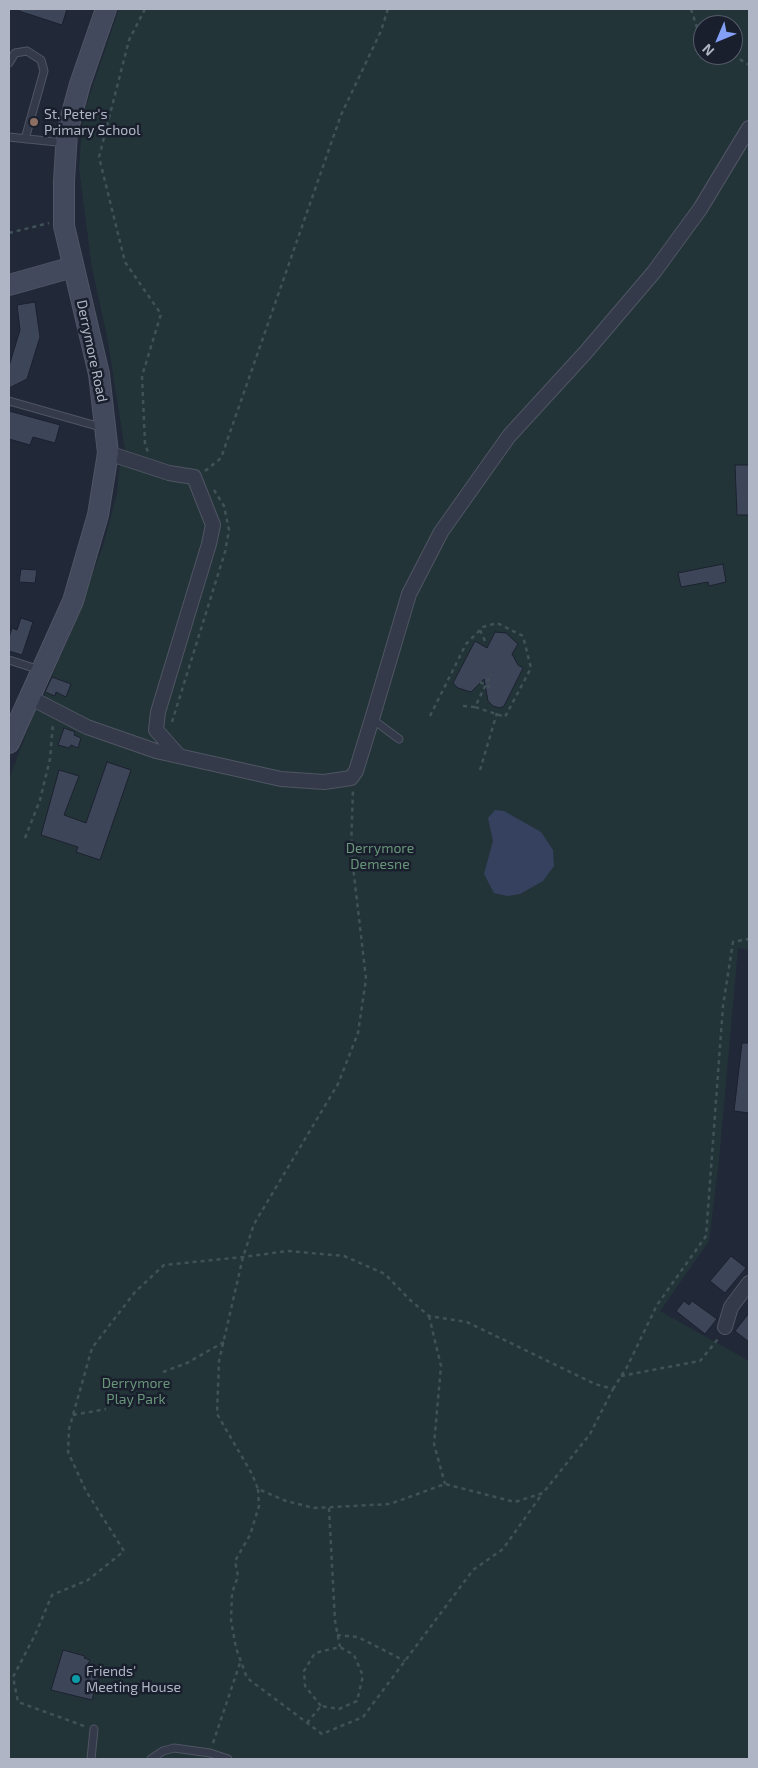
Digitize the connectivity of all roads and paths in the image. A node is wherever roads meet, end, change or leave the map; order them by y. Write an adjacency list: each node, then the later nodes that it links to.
1 (106, 9): 8 (main road, Derrymore Road)
2 (145, 9): 16 (path)
3 (388, 9): 17 (path)
4 (9, 63): 7 (lane)
5 (749, 128): 33 (street)
6 (9, 137): 7 (lane)
7 (25, 139): 8 (lane)
8 (66, 143): 9 (main road, Derrymore Road)
9 (64, 223): 10 (path); 11 (main road, Derrymore Road)
10 (9, 233)
11 (73, 267): 12 (main road); 14 (main road, Derrymore Road)
12 (9, 285)
13 (9, 401): 14 (lane)
14 (106, 428): 15 (main road, Derrymore Road)
15 (108, 453): 16 (street); 22 (main road, Derrymore Road)
16 (155, 468): 17 (street)
17 (194, 477): 37 (street)
18 (212, 487): 34 (path)
19 (480, 630): 20 (path); 31 (path); 32 (path)
20 (485, 641)
21 (9, 660): 22 (lane)
22 (41, 670): 27 (main road, Derrymore Road)
23 (491, 674): 25 (path)
24 (480, 682): 25 (path)
25 (486, 685): 26 (path); 29 (path)
26 (490, 687)
27 (29, 697): 30 (street); 36 (main road, Derrymore Road)
28 (463, 706): 29 (path)
29 (475, 707): 31 (path)
30 (54, 710): 37 (street); 40 (path)
31 (497, 713): 38 (path)
32 (430, 716)
33 (372, 719): 35 (lane); 39 (street)
34 (172, 728)
35 (399, 739)
36 (9, 743)
37 (179, 756): 39 (street)
38 (480, 770)
39 (351, 778): 42 (path)
40 (25, 838)
41 (749, 939): 48 (path)
42 (243, 1257): 44 (path); 46 (path); 51 (path)
43 (749, 1283): 45 (street)
44 (429, 1316): 49 (path); 52 (path)
45 (725, 1327): 48 (path)
46 (224, 1342): 47 (path); 53 (path)
47 (163, 1372)
48 (621, 1376): 49 (path)
49 (613, 1389): 54 (path)
50 (106, 1409): 51 (path)
51 (73, 1415): 62 (path)
52 (446, 1484): 54 (path); 55 (path)
53 (258, 1489): 55 (path); 58 (path)
54 (543, 1493): 59 (path)
55 (329, 1508): 56 (path)
56 (337, 1634): 57 (path); 59 (path)
57 (340, 1647): 60 (path); 60 (path)
58 (241, 1661): 61 (path); 63 (path)
59 (405, 1661): 61 (path)
60 (321, 1706): 61 (path)
61 (307, 1723)
62 (94, 1730): 64 (lane)
63 (210, 1753): 65 (lane); 66 (lane)
64 (91, 1759)
65 (151, 1759)
66 (228, 1759)

